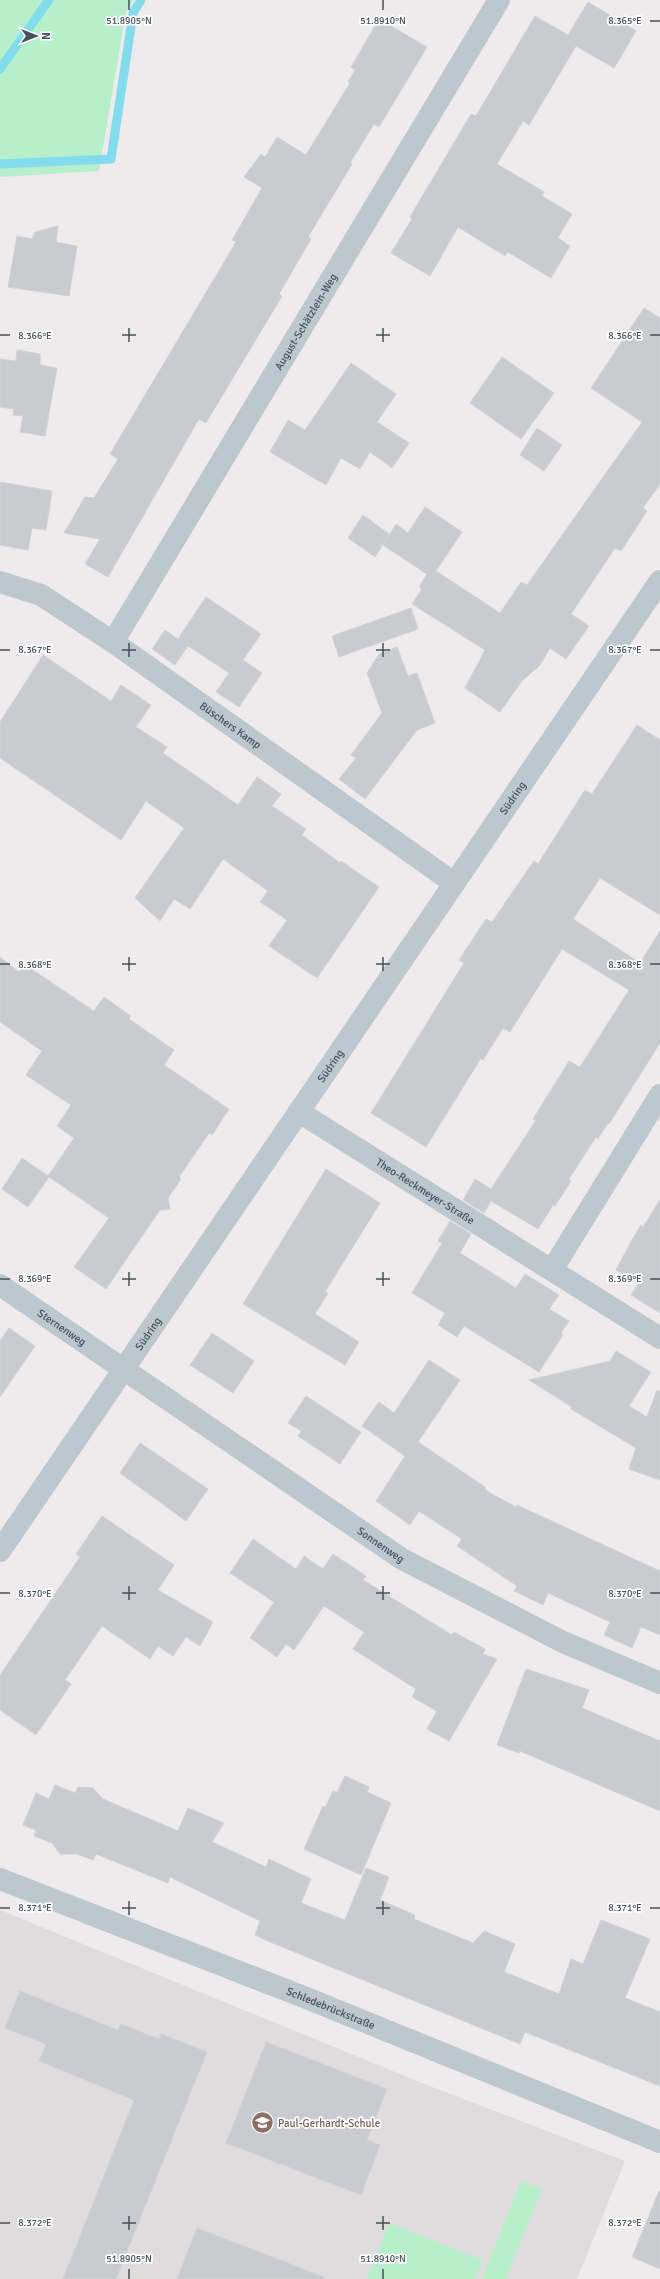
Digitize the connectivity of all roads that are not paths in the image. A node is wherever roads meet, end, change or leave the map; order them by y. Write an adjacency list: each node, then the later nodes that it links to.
1 (499, 0): 4 (street, August-Schätzlein-Weg)
2 (660, 581): 5 (street, Südring)
3 (0, 582): 4 (street, Büschers Kamp)
4 (113, 642): 5 (street, Büschers Kamp)
5 (454, 884): 7 (street, Südring)
6 (660, 1095): 8 (street)
7 (299, 1112): 8 (street, Theo-Reckmeyer-Straße); 11 (street, Südring)
8 (552, 1270): 10 (street, Theo-Reckmeyer-Straße)
9 (0, 1285): 11 (street, Sternenweg)
10 (660, 1338)
11 (123, 1370): 12 (street, Südring); 13 (street, Sonnenweg)
12 (0, 1551)
13 (660, 1683)
14 (0, 1879): 15 (street, Schledebrückstraße)
15 (660, 2142)

